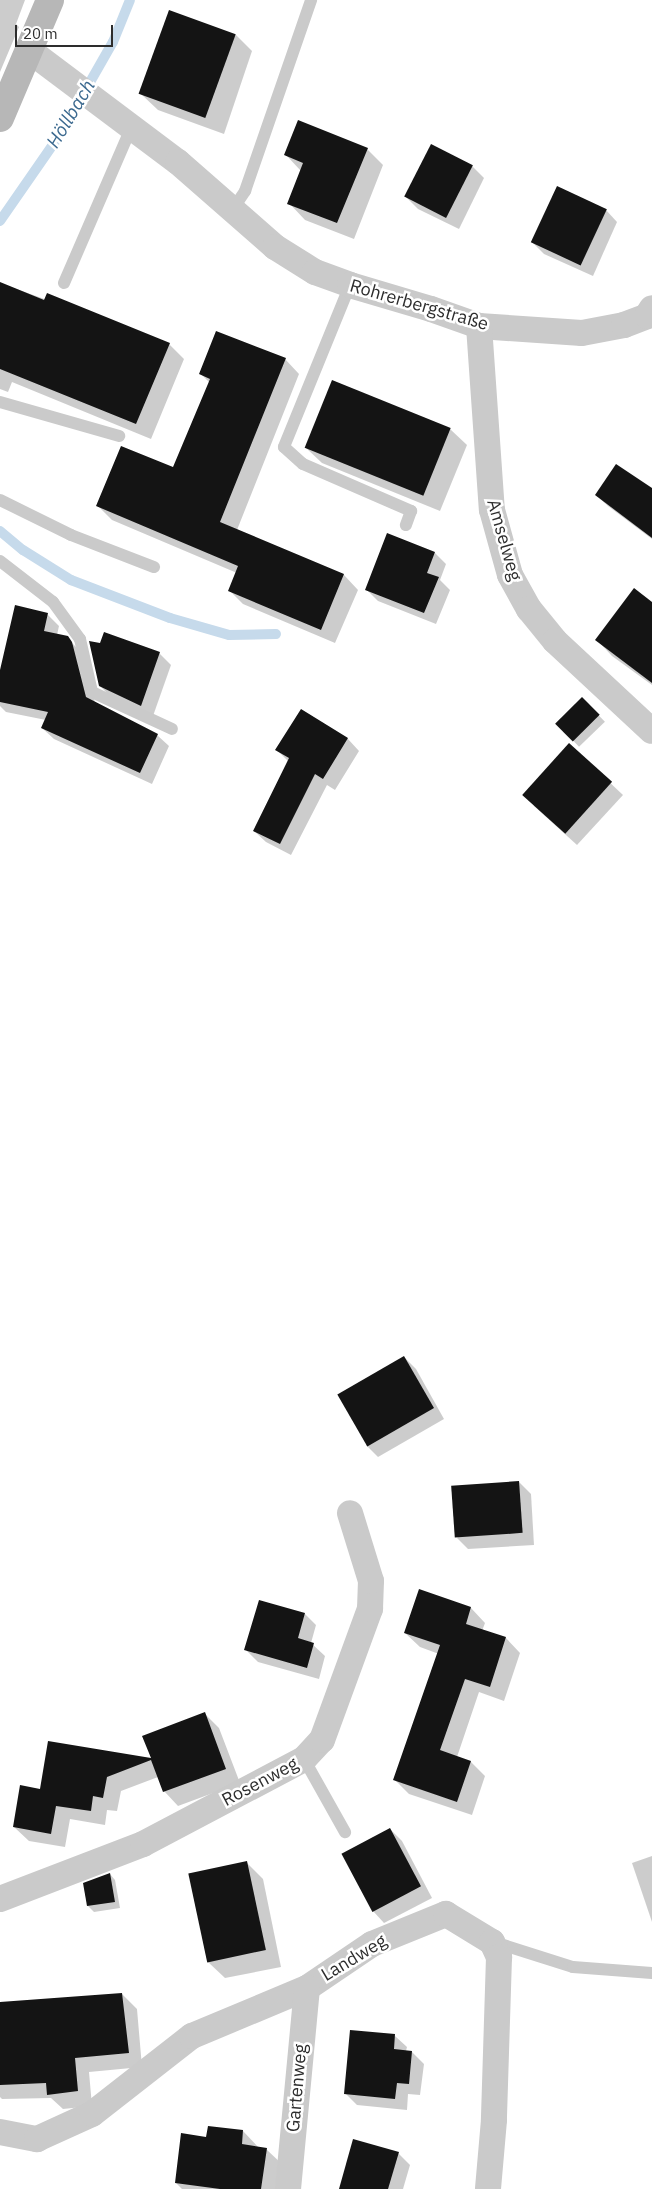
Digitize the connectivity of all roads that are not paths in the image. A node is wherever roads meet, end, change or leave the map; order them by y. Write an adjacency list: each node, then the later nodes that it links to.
1 (50, 0): 3 (main road)
2 (310, 0): 6 (lane)
3 (30, 51): 4 (main road); 5 (street, Rohrerbergstraße)
4 (0, 118)
5 (130, 128): 6 (street, Rohrerbergstraße); 7 (lane)
6 (233, 209): 8 (street, Rohrerbergstraße)
7 (64, 283)
8 (350, 285): 10 (street, Rohrerbergstraße); 14 (lane)
9 (652, 308): 10 (street, Rohrerbergstraße)
10 (479, 326): 18 (street, Amselweg)
11 (0, 402): 12 (lane)
12 (119, 436)
13 (0, 500): 16 (lane)
14 (406, 525)
15 (0, 561): 17 (lane)
16 (154, 567)
17 (172, 729)
18 (652, 731)
19 (350, 1513): 20 (street, Rosenweg)
20 (304, 1759): 21 (lane); 22 (street, Rosenweg)
21 (345, 1832)
22 (0, 1899)
23 (492, 1942): 24 (lane); 25 (street, Landweg); 28 (street)
24 (652, 1973)
25 (307, 1988): 26 (street, Landweg); 27 (street, Gartenweg)
26 (0, 2132)
27 (288, 2189)
28 (488, 2189)

